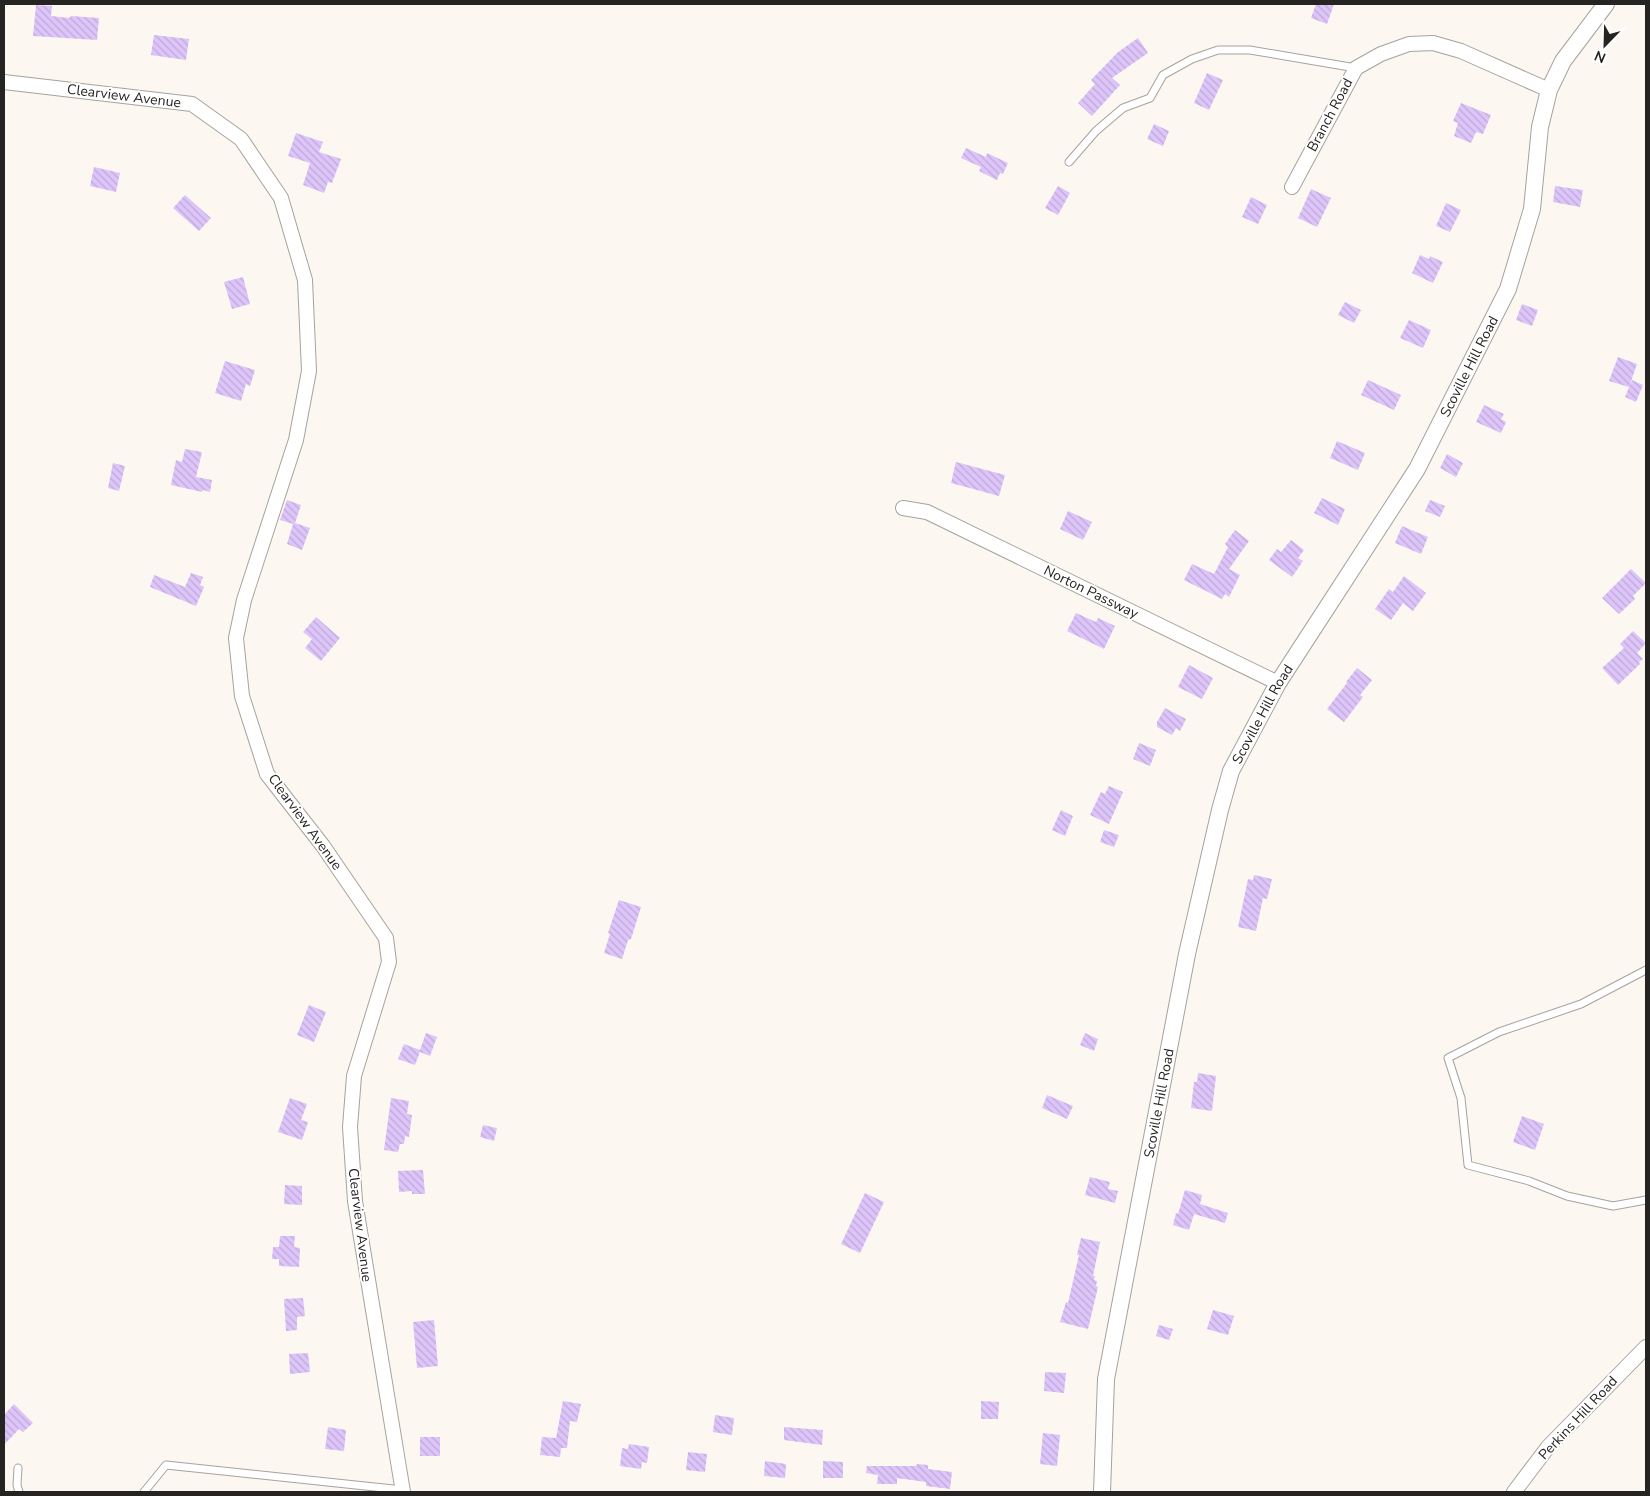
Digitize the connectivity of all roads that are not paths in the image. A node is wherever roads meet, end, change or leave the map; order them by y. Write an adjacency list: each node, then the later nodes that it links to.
1 (1606, 4): 4 (street, Scoville Hill Road)
2 (1356, 68): 4 (street, Branch Road); 5 (lane); 6 (street, Branch Road)
3 (4, 82): 13 (street, Clearview Avenue)
4 (1548, 90): 8 (street, Scoville Hill Road)
5 (1069, 162)
6 (1292, 187)
7 (903, 508): 8 (street, Norton Passway)
8 (1278, 683): 16 (street, Scoville Hill Road)
9 (1646, 970): 10 (lane)
10 (1646, 1200)
11 (1646, 1347): 17 (street, Perkins Hill Road)
12 (18, 1468): 14 (lane)
13 (403, 1491): 15 (lane)
14 (19, 1492)
15 (144, 1492)
16 (1102, 1492)
17 (1514, 1492)

